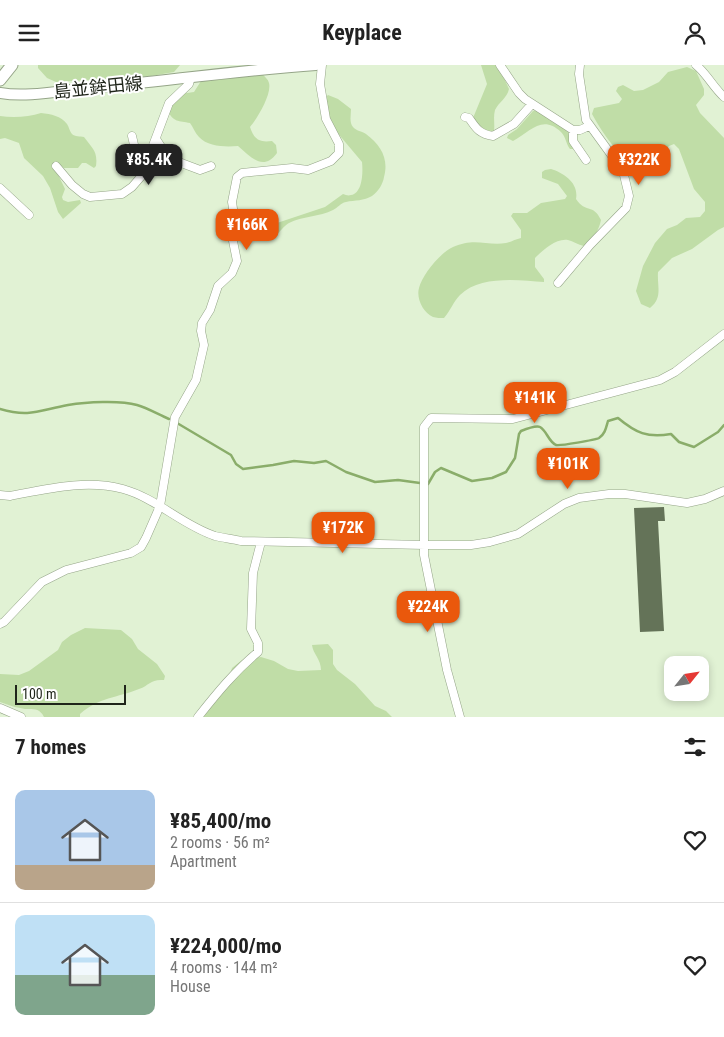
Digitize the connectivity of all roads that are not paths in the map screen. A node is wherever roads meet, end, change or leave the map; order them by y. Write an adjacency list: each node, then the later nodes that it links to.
1 (12, 65): 8 (highway)
2 (316, 65): 7 (main road, 島並鉾田線)
3 (322, 65): 27 (street)
4 (500, 65): 11 (street)
5 (580, 65): 13 (street)
6 (696, 65): 10 (street)
7 (191, 77): 9 (main road, 島並鉾田線); 16 (street)
8 (0, 80)
9 (0, 93)
10 (724, 97)
11 (532, 104): 12 (street); 14 (street)
12 (465, 117)
13 (589, 125): 14 (street); 23 (street)
14 (573, 130): 18 (street)
15 (132, 136): 17 (street)
16 (156, 139): 17 (street); 20 (street)
17 (150, 154): 19 (street)
18 (586, 160)
19 (56, 166)
20 (211, 166)
21 (0, 187): 22 (street)
22 (29, 215)
23 (558, 283)
24 (724, 334): 29 (street)
25 (724, 491): 29 (street)
26 (0, 495): 27 (street)
27 (160, 507): 28 (street); 30 (street)
28 (262, 542): 29 (street); 33 (street)
29 (425, 545): 34 (street)
30 (0, 624)
31 (0, 708): 32 (street)
32 (21, 717)
33 (198, 717)
34 (460, 717)

